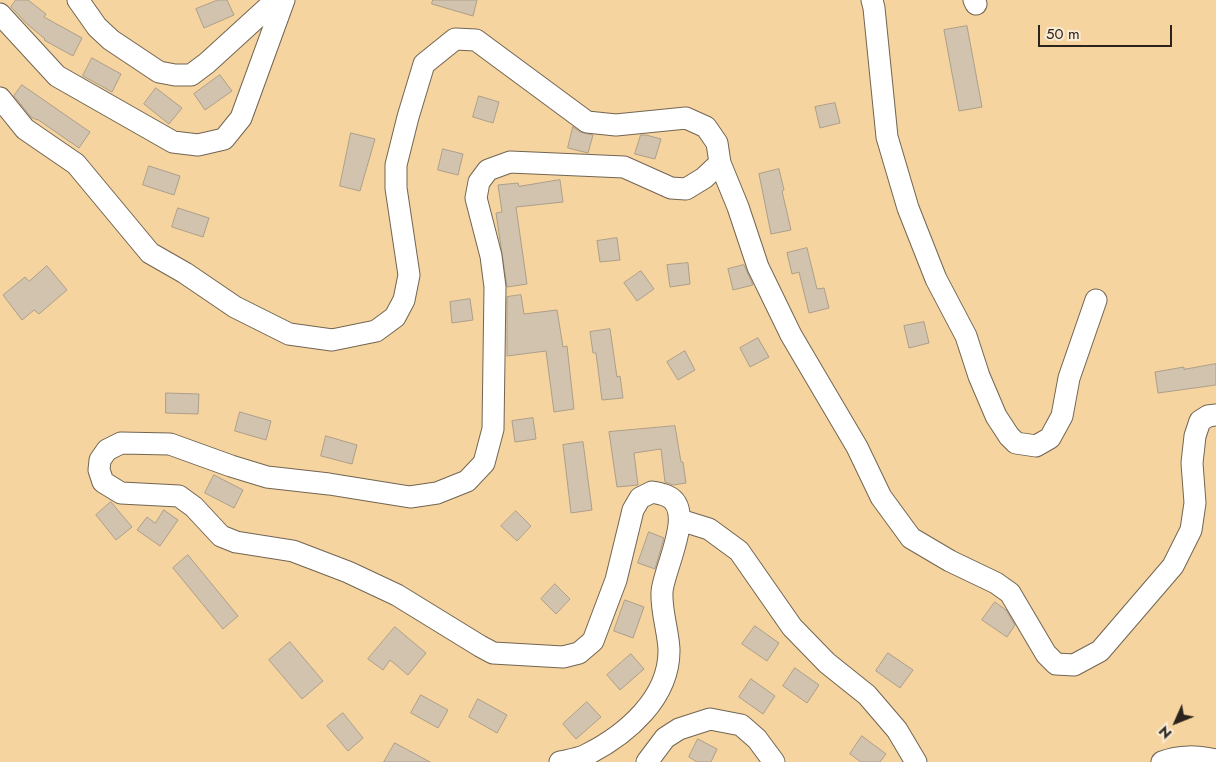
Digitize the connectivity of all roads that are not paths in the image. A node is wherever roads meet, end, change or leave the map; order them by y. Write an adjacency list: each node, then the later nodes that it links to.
1 (78, 0): 2 (street)
2 (276, 0)
3 (284, 0): 5 (street)
4 (872, 0): 8 (street)
5 (0, 14)
6 (0, 98): 7 (street)
7 (720, 163): 9 (street); 10 (street)
8 (1096, 300)
9 (1216, 415)
10 (680, 520): 12 (street); 15 (street)
11 (1216, 760): 16 (street)
12 (560, 762)
13 (646, 762): 14 (street)
14 (774, 762)
15 (916, 762)
16 (1162, 762)

